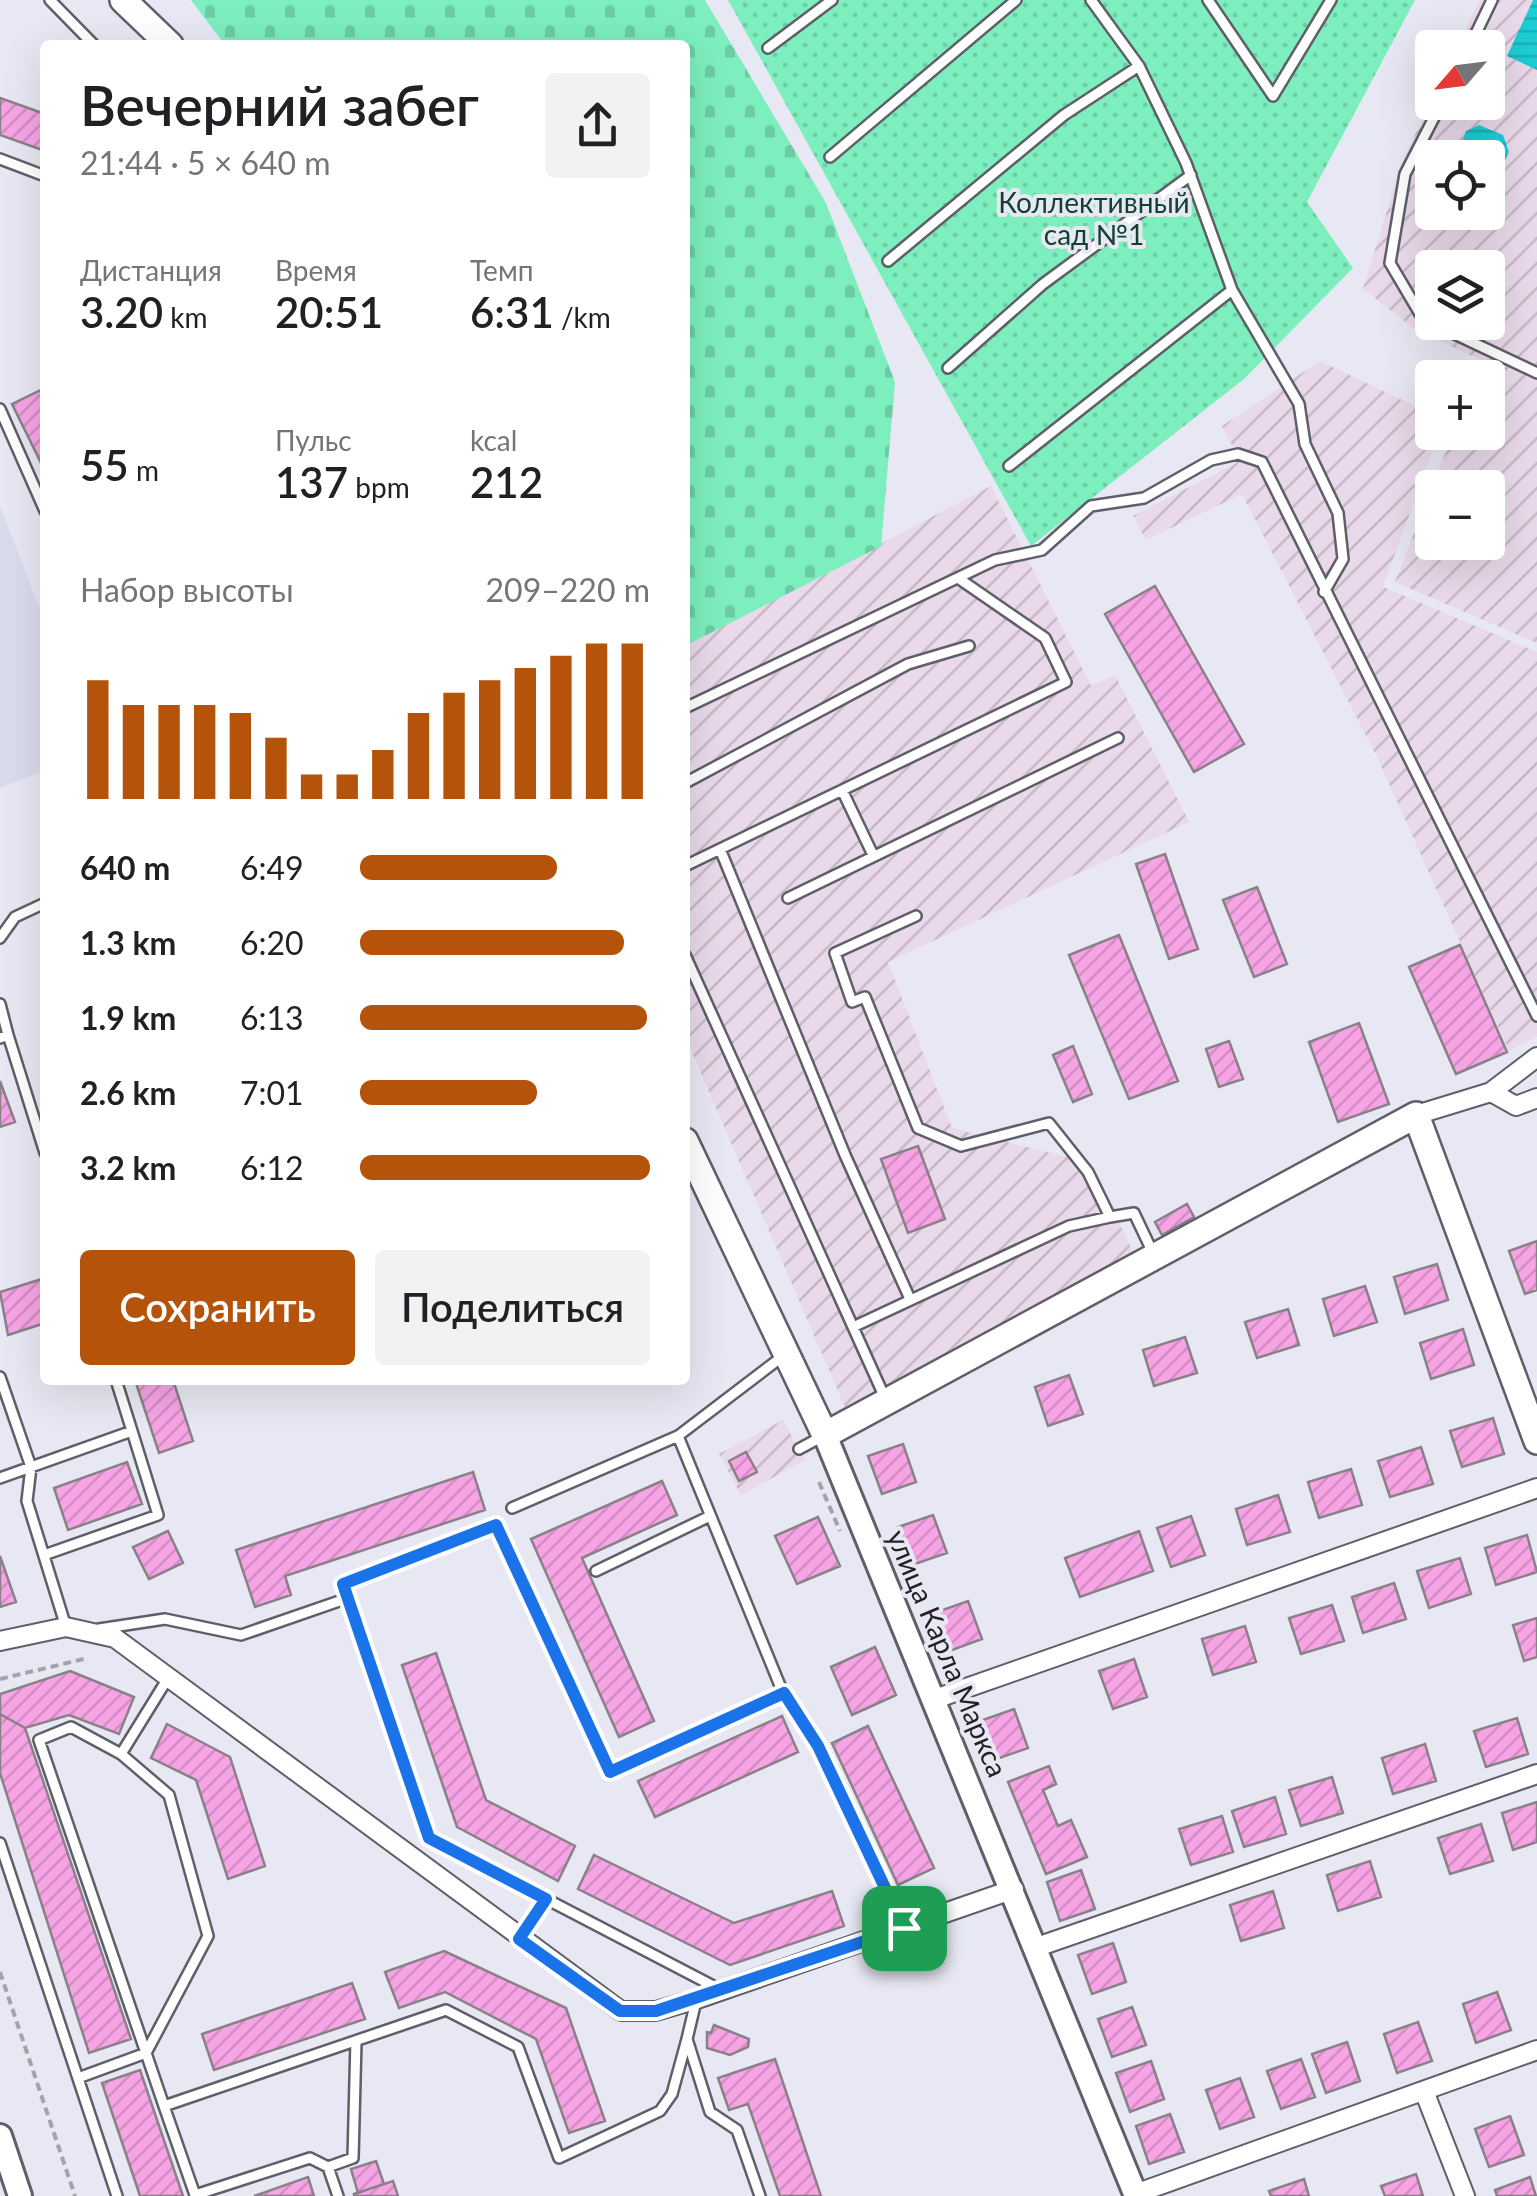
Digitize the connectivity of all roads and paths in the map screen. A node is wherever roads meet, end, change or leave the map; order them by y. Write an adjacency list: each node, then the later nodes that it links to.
1 (50, 0): 10 (lane)
2 (123, 0): 11 (main road)
3 (832, 0): 12 (lane)
4 (1016, 0): 15 (lane)
5 (1091, 0): 13 (lane)
6 (1208, 0): 7 (lane)
7 (1331, 0)
8 (1492, 0): 9 (lane)
9 (1478, 30)
10 (89, 40)
11 (165, 40)
12 (768, 48)
13 (1139, 66): 18 (lane); 19 (lane)
14 (1433, 120): 22 (lane)
15 (830, 157)
16 (0, 158): 17 (lane)
17 (40, 174)
18 (1191, 176): 20 (lane); 21 (lane)
19 (888, 260)
20 (1232, 290): 24 (lane); 27 (lane)
21 (948, 368)
22 (1537, 374)
23 (0, 409): 25 (lane)
24 (1009, 466)
25 (40, 499)
26 (958, 578): 27 (lane); 29 (lane); 32 (lane)
27 (1324, 592): 42 (lane)
28 (968, 646): 31 (lane)
29 (690, 706)
30 (1118, 738): 34 (lane)
31 (690, 780)
32 (842, 790): 33 (lane); 34 (lane)
33 (720, 849): 35 (lane); 52 (lane)
34 (873, 856): 36 (lane)
35 (690, 864)
36 (788, 898)
37 (40, 905): 39 (lane)
38 (916, 916): 50 (lane)
39 (0, 938)
40 (690, 966): 53 (lane)
41 (0, 1004): 43 (lane)
42 (1537, 1016)
43 (4, 1037): 48 (lane)
44 (1537, 1057): 45 (street)
45 (1491, 1092): 46 (street); 47 (street)
46 (1537, 1098)
47 (1416, 1115): 51 (main road); 61 (main road)
48 (40, 1139)
49 (690, 1152): 54 (main road, улица Карла Маркса)
50 (1110, 1217): 51 (lane); 52 (lane)
51 (1155, 1256): 57 (main road)
52 (910, 1300): 53 (lane)
53 (853, 1327): 57 (lane)
54 (786, 1354): 59 (main road, улица Карла Маркса); 60 (lane)
55 (0, 1376): 63 (lane)
56 (118, 1385): 58 (lane)
57 (886, 1402): 59 (main road)
58 (132, 1431): 63 (lane); 68 (lane)
59 (825, 1435): 62 (lane); 78 (street, улица Карла Маркса)
60 (678, 1436): 66 (lane); 67 (lane)
61 (1537, 1441)
62 (799, 1449)
63 (31, 1467): 64 (lane); 68 (lane)
64 (0, 1478)
65 (1537, 1488): 78 (street)
66 (512, 1508)
67 (708, 1517): 69 (lane); 77 (lane)
68 (44, 1555): 71 (lane)
69 (596, 1571)
70 (348, 1598): 72 (lane); 77 (lane); 83 (lane)
71 (66, 1627): 72 (street); 73 (street)
72 (92, 1630): 75 (street)
73 (0, 1640)
74 (88, 1658): 76 (path)
75 (170, 1675): 79 (lane); 85 (street)
76 (0, 1680)
77 (784, 1693): 84 (lane)
78 (936, 1699): 82 (street, улица Карла Маркса)
79 (120, 1754): 93 (lane); 93 (lane)
80 (1537, 1774): 86 (street)
81 (0, 1842): 94 (lane)
82 (1014, 1889): 84 (street); 86 (street, улица Карла Маркса)
83 (546, 1899): 85 (lane); 88 (lane)
84 (904, 1928): 88 (street)
85 (519, 1939): 89 (street)
86 (1038, 1947): 99 (street, улица Карла Маркса)
87 (0, 1972): 101 (path)
88 (720, 1990): 89 (street)
89 (697, 1999): 90 (lane)
90 (687, 2039): 91 (lane); 104 (lane)
91 (356, 2041): 96 (lane); 98 (lane)
92 (1537, 2050): 95 (street)
93 (146, 2053): 94 (lane); 96 (lane)
94 (78, 2078): 102 (lane)
95 (1424, 2092): 99 (street); 105 (street)
96 (164, 2106): 98 (lane)
97 (0, 2136): 100 (street)
98 (328, 2167): 103 (lane)
99 (1134, 2195)
100 (20, 2196)
101 (76, 2196)
102 (117, 2196)
103 (338, 2196)
104 (760, 2196)
105 (1465, 2196)

